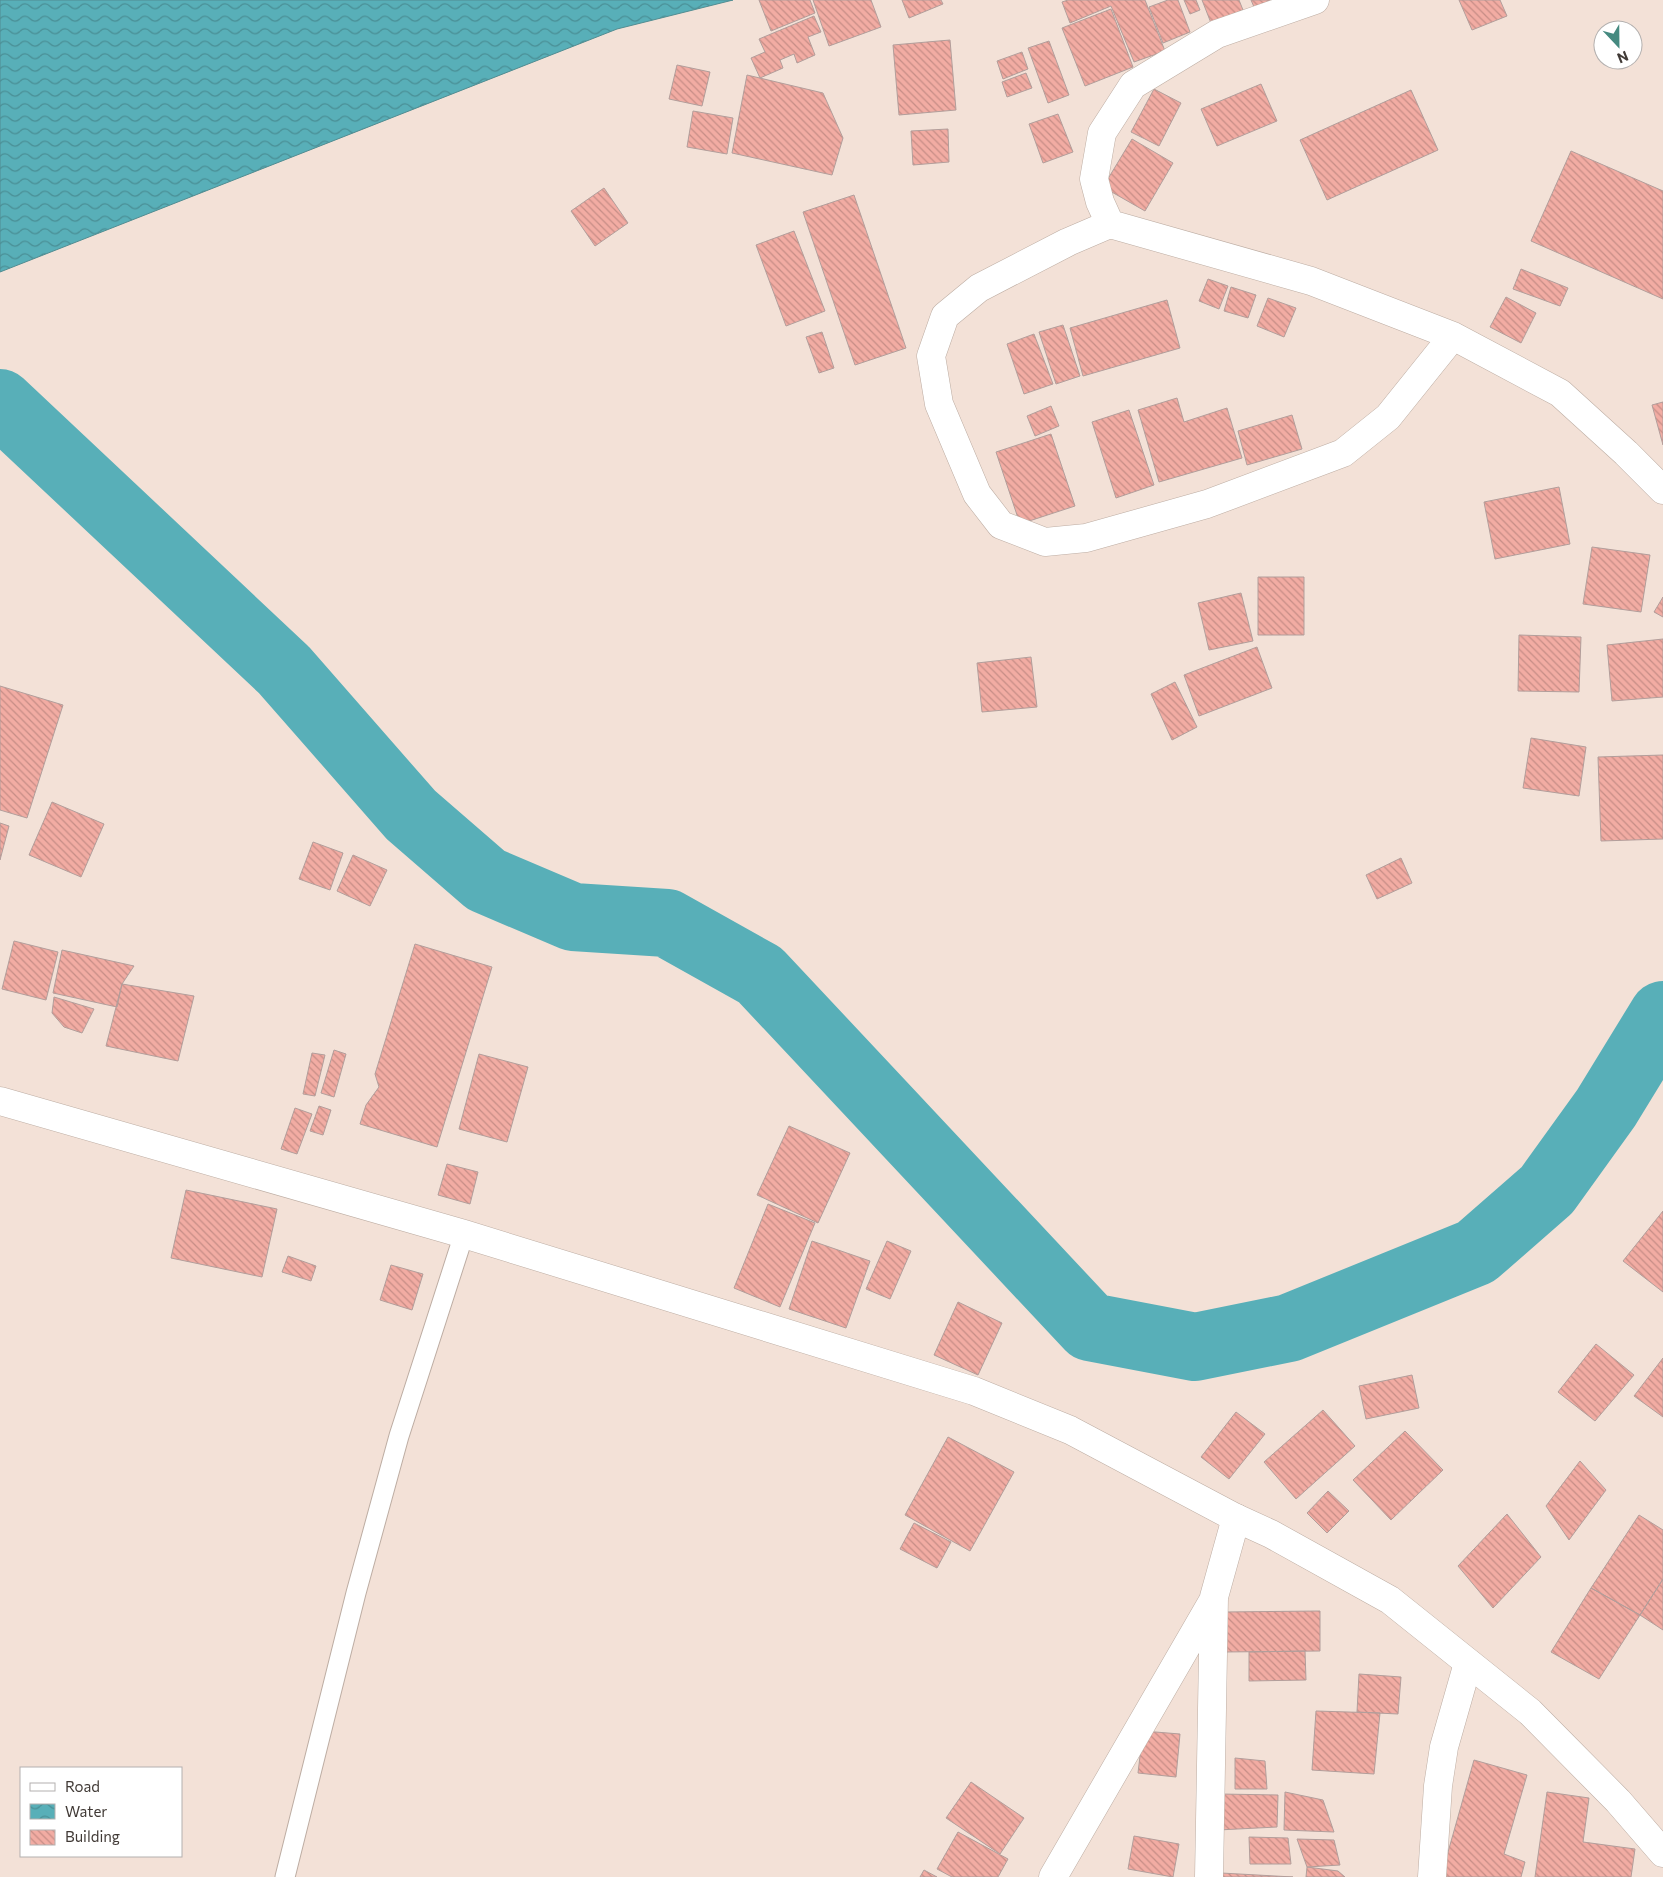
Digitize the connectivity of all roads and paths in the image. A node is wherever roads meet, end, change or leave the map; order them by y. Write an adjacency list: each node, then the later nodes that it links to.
1 (1315, 0): 2 (street)
2 (1110, 224): 3 (street); 3 (street)
3 (1453, 336): 4 (street)
4 (1663, 490)
5 (0, 1101): 6 (street)
6 (464, 1234): 7 (street); 11 (lane)
7 (1236, 1518): 8 (street); 9 (street)
8 (1214, 1597): 12 (street); 13 (street)
9 (1468, 1663): 10 (street); 14 (street)
10 (1663, 1853)
11 (285, 1877)
12 (1053, 1877)
13 (1210, 1877)
14 (1432, 1877)

